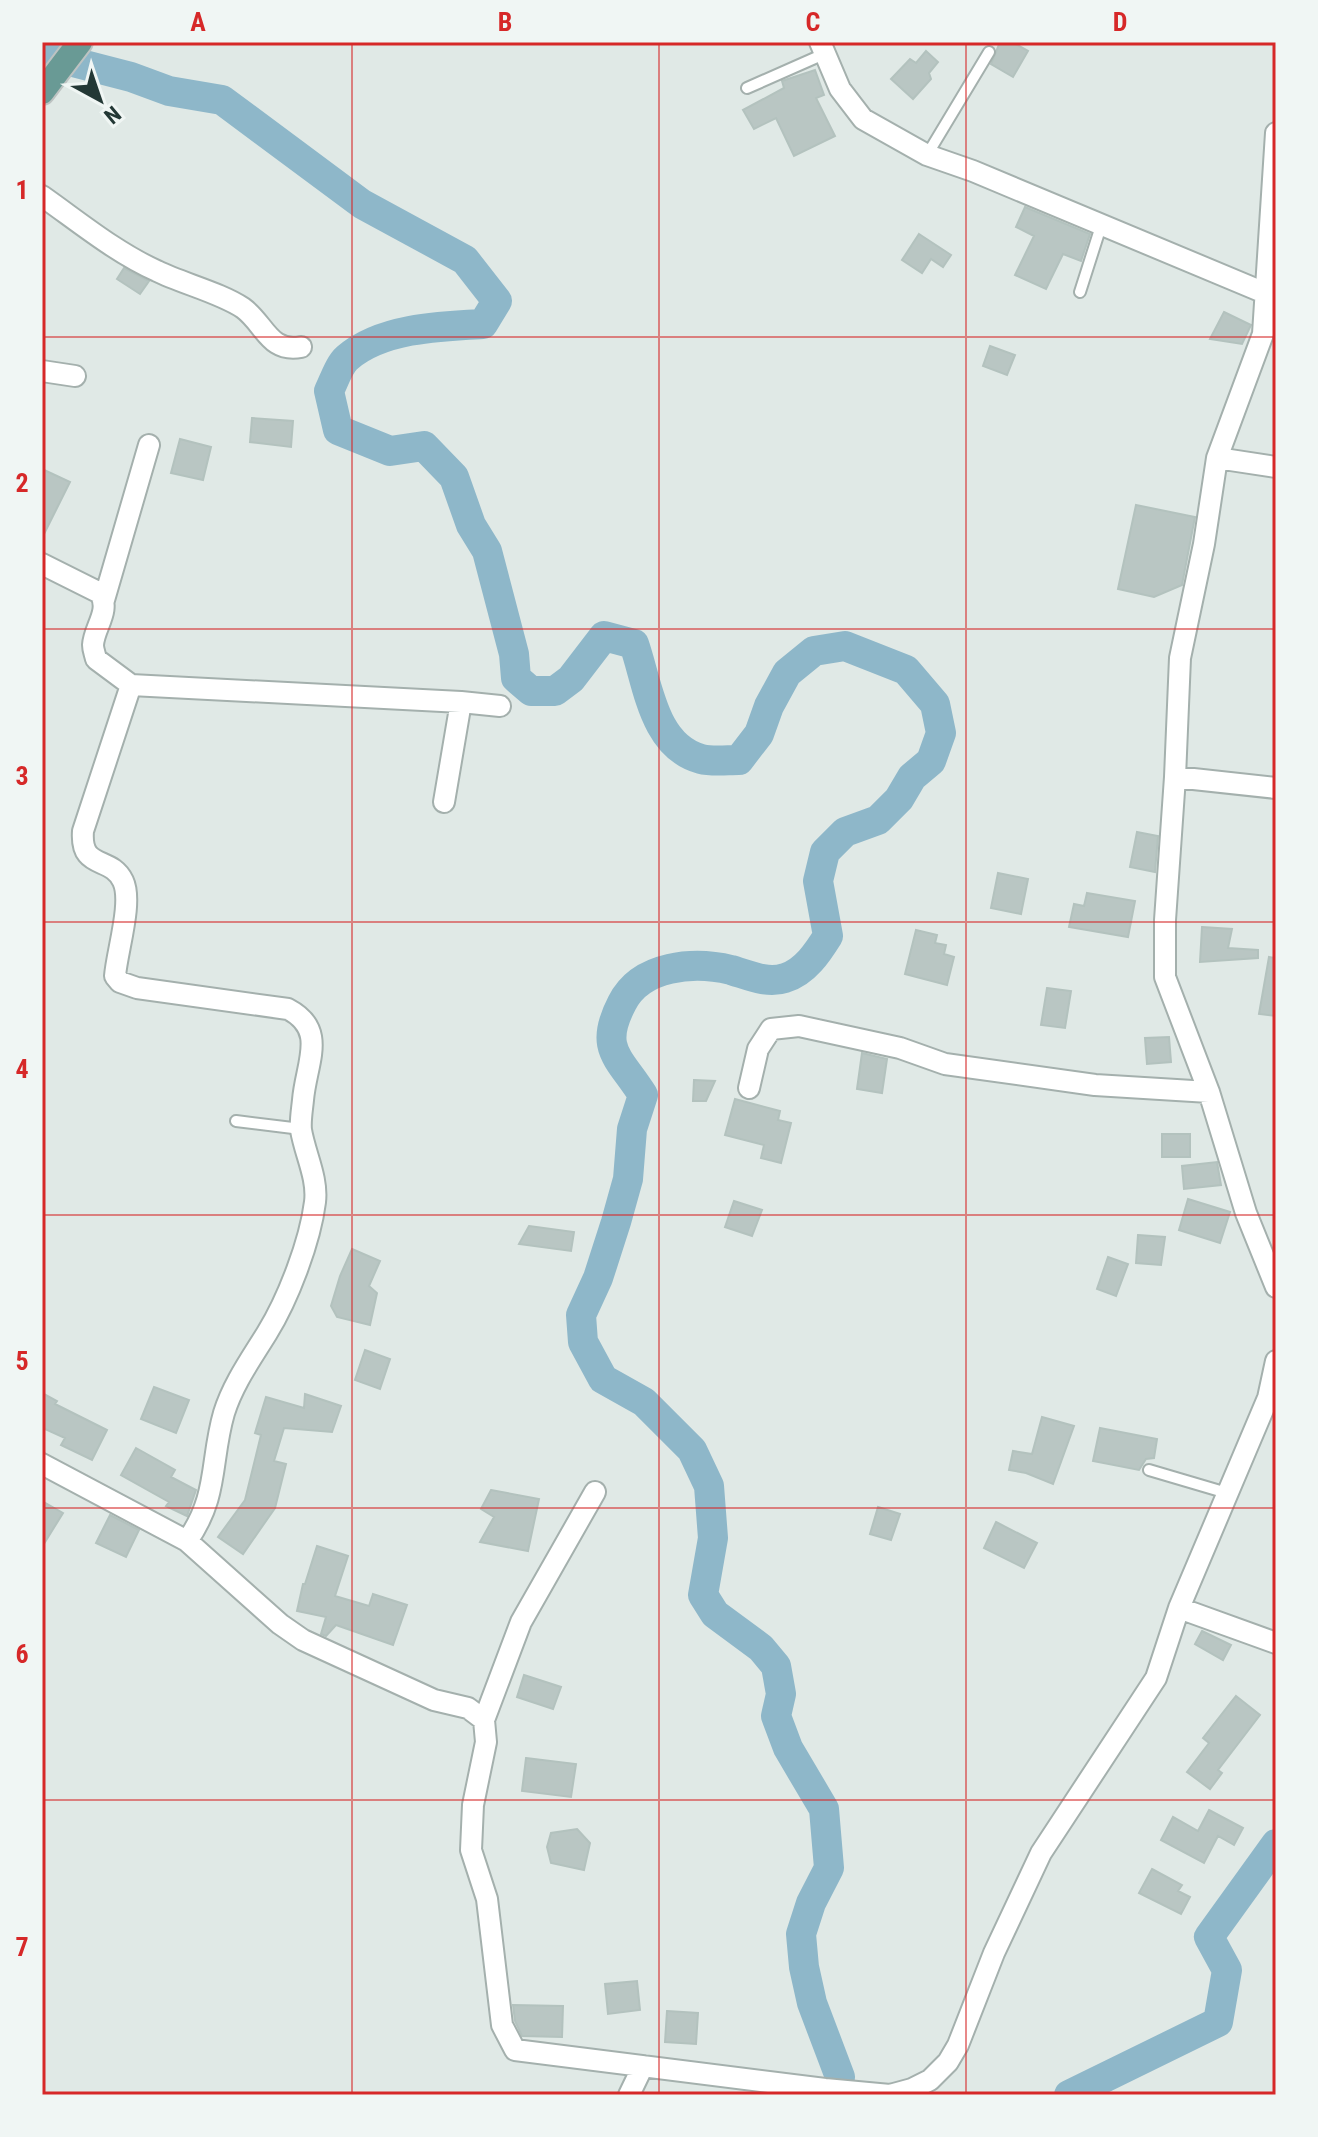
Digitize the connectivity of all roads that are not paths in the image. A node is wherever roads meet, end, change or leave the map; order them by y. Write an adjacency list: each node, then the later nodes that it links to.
1 (80, 42): 5 (main road)
2 (822, 48): 4 (lane); 7 (street)
3 (989, 52): 7 (lane)
4 (747, 88)
5 (42, 92)
6 (1276, 133): 11 (street)
7 (927, 155): 9 (street)
8 (42, 196): 12 (street)
9 (1101, 226): 10 (lane); 11 (street)
10 (1080, 292)
11 (1265, 293): 16 (street)
12 (301, 347)
13 (42, 371): 14 (street)
14 (75, 376)
15 (149, 445): 19 (street)
16 (1217, 458): 17 (street); 23 (street)
17 (1276, 467)
18 (42, 564): 19 (street)
19 (104, 600): 20 (street)
20 (131, 685): 21 (street); 29 (street)
21 (461, 702): 22 (street); 25 (street)
22 (500, 706)
23 (1175, 777): 24 (street); 27 (street)
24 (1276, 788)
25 (444, 802)
26 (749, 1088): 27 (street)
27 (1209, 1092): 30 (street)
28 (236, 1121): 29 (lane)
29 (301, 1129): 36 (street)
30 (1276, 1287)
31 (1276, 1361): 35 (street)
32 (42, 1464): 36 (street)
33 (1149, 1470): 35 (lane)
34 (595, 1492): 39 (street)
35 (1227, 1493): 37 (street)
36 (187, 1541): 39 (street)
37 (1179, 1608): 38 (street); 42 (street)
38 (1276, 1643)
39 (484, 1720): 40 (street)
40 (643, 2066): 41 (street); 42 (street)
41 (629, 2095)
42 (890, 2095)

